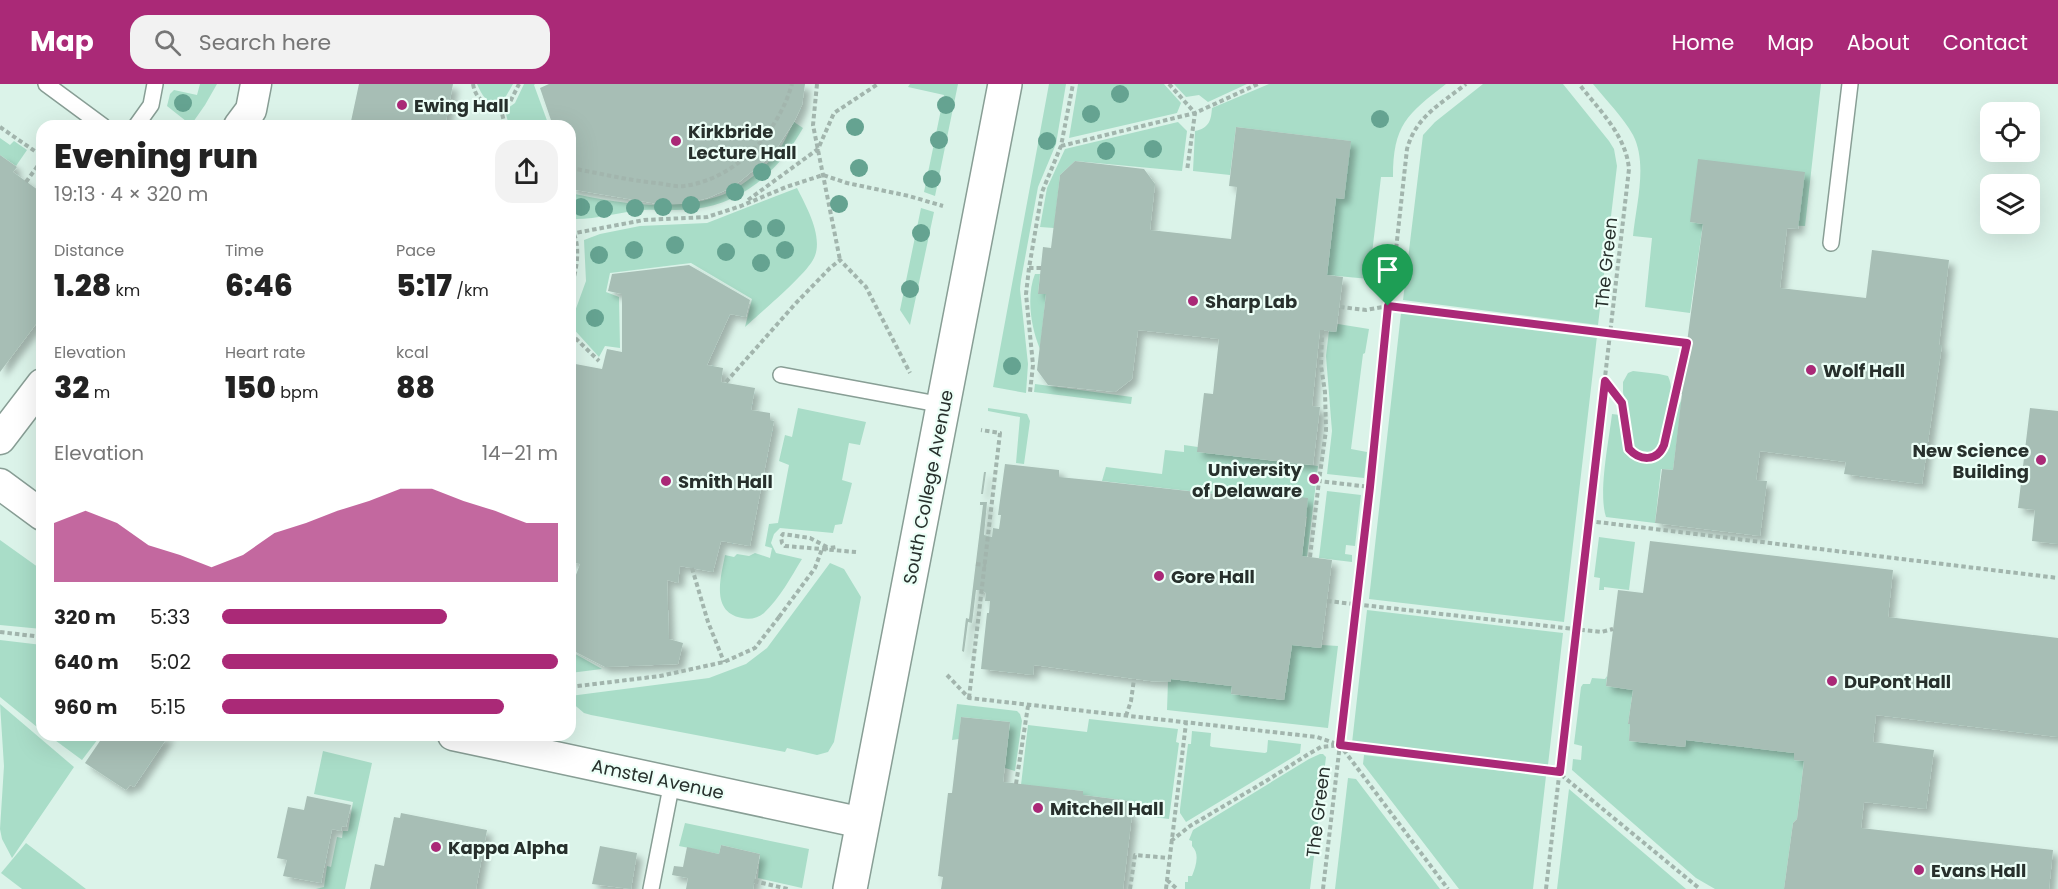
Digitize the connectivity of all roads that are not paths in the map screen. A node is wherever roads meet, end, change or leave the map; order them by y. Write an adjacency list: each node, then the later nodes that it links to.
1 (46, 84): 6 (lane)
2 (155, 84): 7 (lane)
3 (256, 84): 8 (street)
4 (1005, 84): 12 (main road, South College Avenue)
5 (1850, 84): 9 (lane)
6 (95, 120)
7 (140, 120)
8 (243, 120)
9 (1831, 243)
10 (781, 375): 12 (lane)
11 (36, 392): 13 (street)
12 (943, 405): 18 (main road, South College Avenue)
13 (0, 439)
14 (0, 484): 15 (street)
15 (36, 511)
16 (481, 741): 17 (street, Amstel Avenue)
17 (672, 782): 18 (street, Amstel Avenue); 19 (lane)
18 (863, 823): 20 (main road, South College Avenue)
19 (651, 889)
20 (850, 889)

